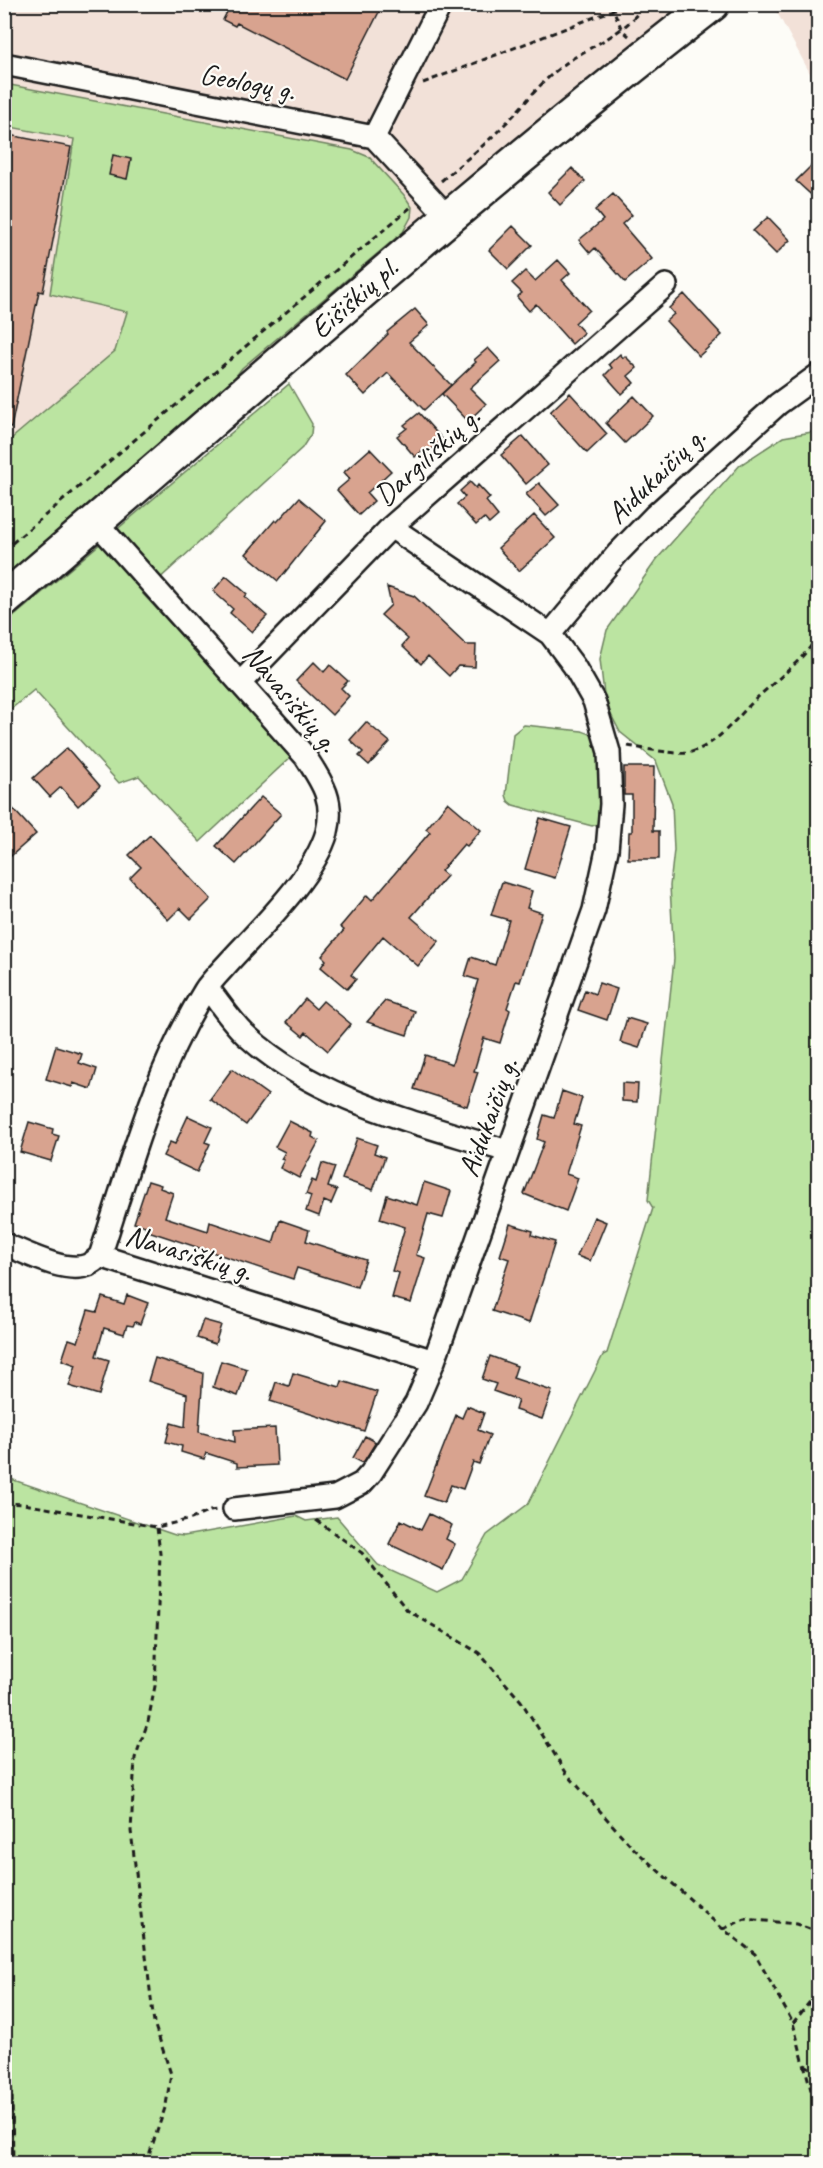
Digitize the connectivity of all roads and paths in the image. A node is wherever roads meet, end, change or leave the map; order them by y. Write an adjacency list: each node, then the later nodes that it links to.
1 (441, 4): 10 (street)
2 (611, 4): 6 (path)
3 (623, 4): 6 (path)
4 (644, 4): 7 (path)
5 (711, 4): 8 (main road, Eišiškių pl.)
6 (613, 10): 7 (path); 10 (path)
7 (622, 30): 8 (path); 12 (path)
8 (649, 53): 12 (main road, Eišiškių pl.)
9 (4, 64): 11 (street, Geologų g.)
10 (396, 94): 11 (street)
11 (374, 137): 12 (street)
12 (437, 206): 15 (main road, Eišiškių pl.); 17 (path)
13 (666, 285): 16 (street, Dargiliškių g.)
14 (819, 375): 19 (street, Aidukaičių g.)
15 (96, 522): 18 (main road, Eišiškių pl.); 21 (street, Navasiškių g.)
16 (391, 527): 19 (street, Aidukaičių g.); 21 (street, Dargiliškių g.)
17 (4, 550)
18 (4, 600)
19 (550, 634): 22 (street, Aidukaičių g.)
20 (819, 636): 22 (path)
21 (240, 683): 23 (street, Navasiškių g.)
22 (607, 746): 24 (street, Aidukaičių g.)
23 (207, 987): 24 (street); 26 (street, Navasiškių g.)
24 (507, 1151): 27 (street, Aidukaičių g.)
25 (4, 1244): 26 (street)
26 (100, 1256): 27 (street, Navasiškių g.)
27 (434, 1361): 28 (street, Aidukaičių g.)
28 (290, 1502): 30 (street, Aidukaičių g.); 32 (path)
29 (4, 1503): 31 (path)
30 (234, 1509): 31 (path)
31 (156, 1527): 41 (path)
32 (723, 1929): 33 (path); 35 (path)
33 (819, 1932)
34 (819, 1993): 35 (path)
35 (793, 2023): 37 (path)
36 (4, 2045): 40 (path)
37 (806, 2065): 38 (path); 39 (path)
38 (819, 2073)
39 (819, 2116)
40 (13, 2163)
41 (149, 2163)

